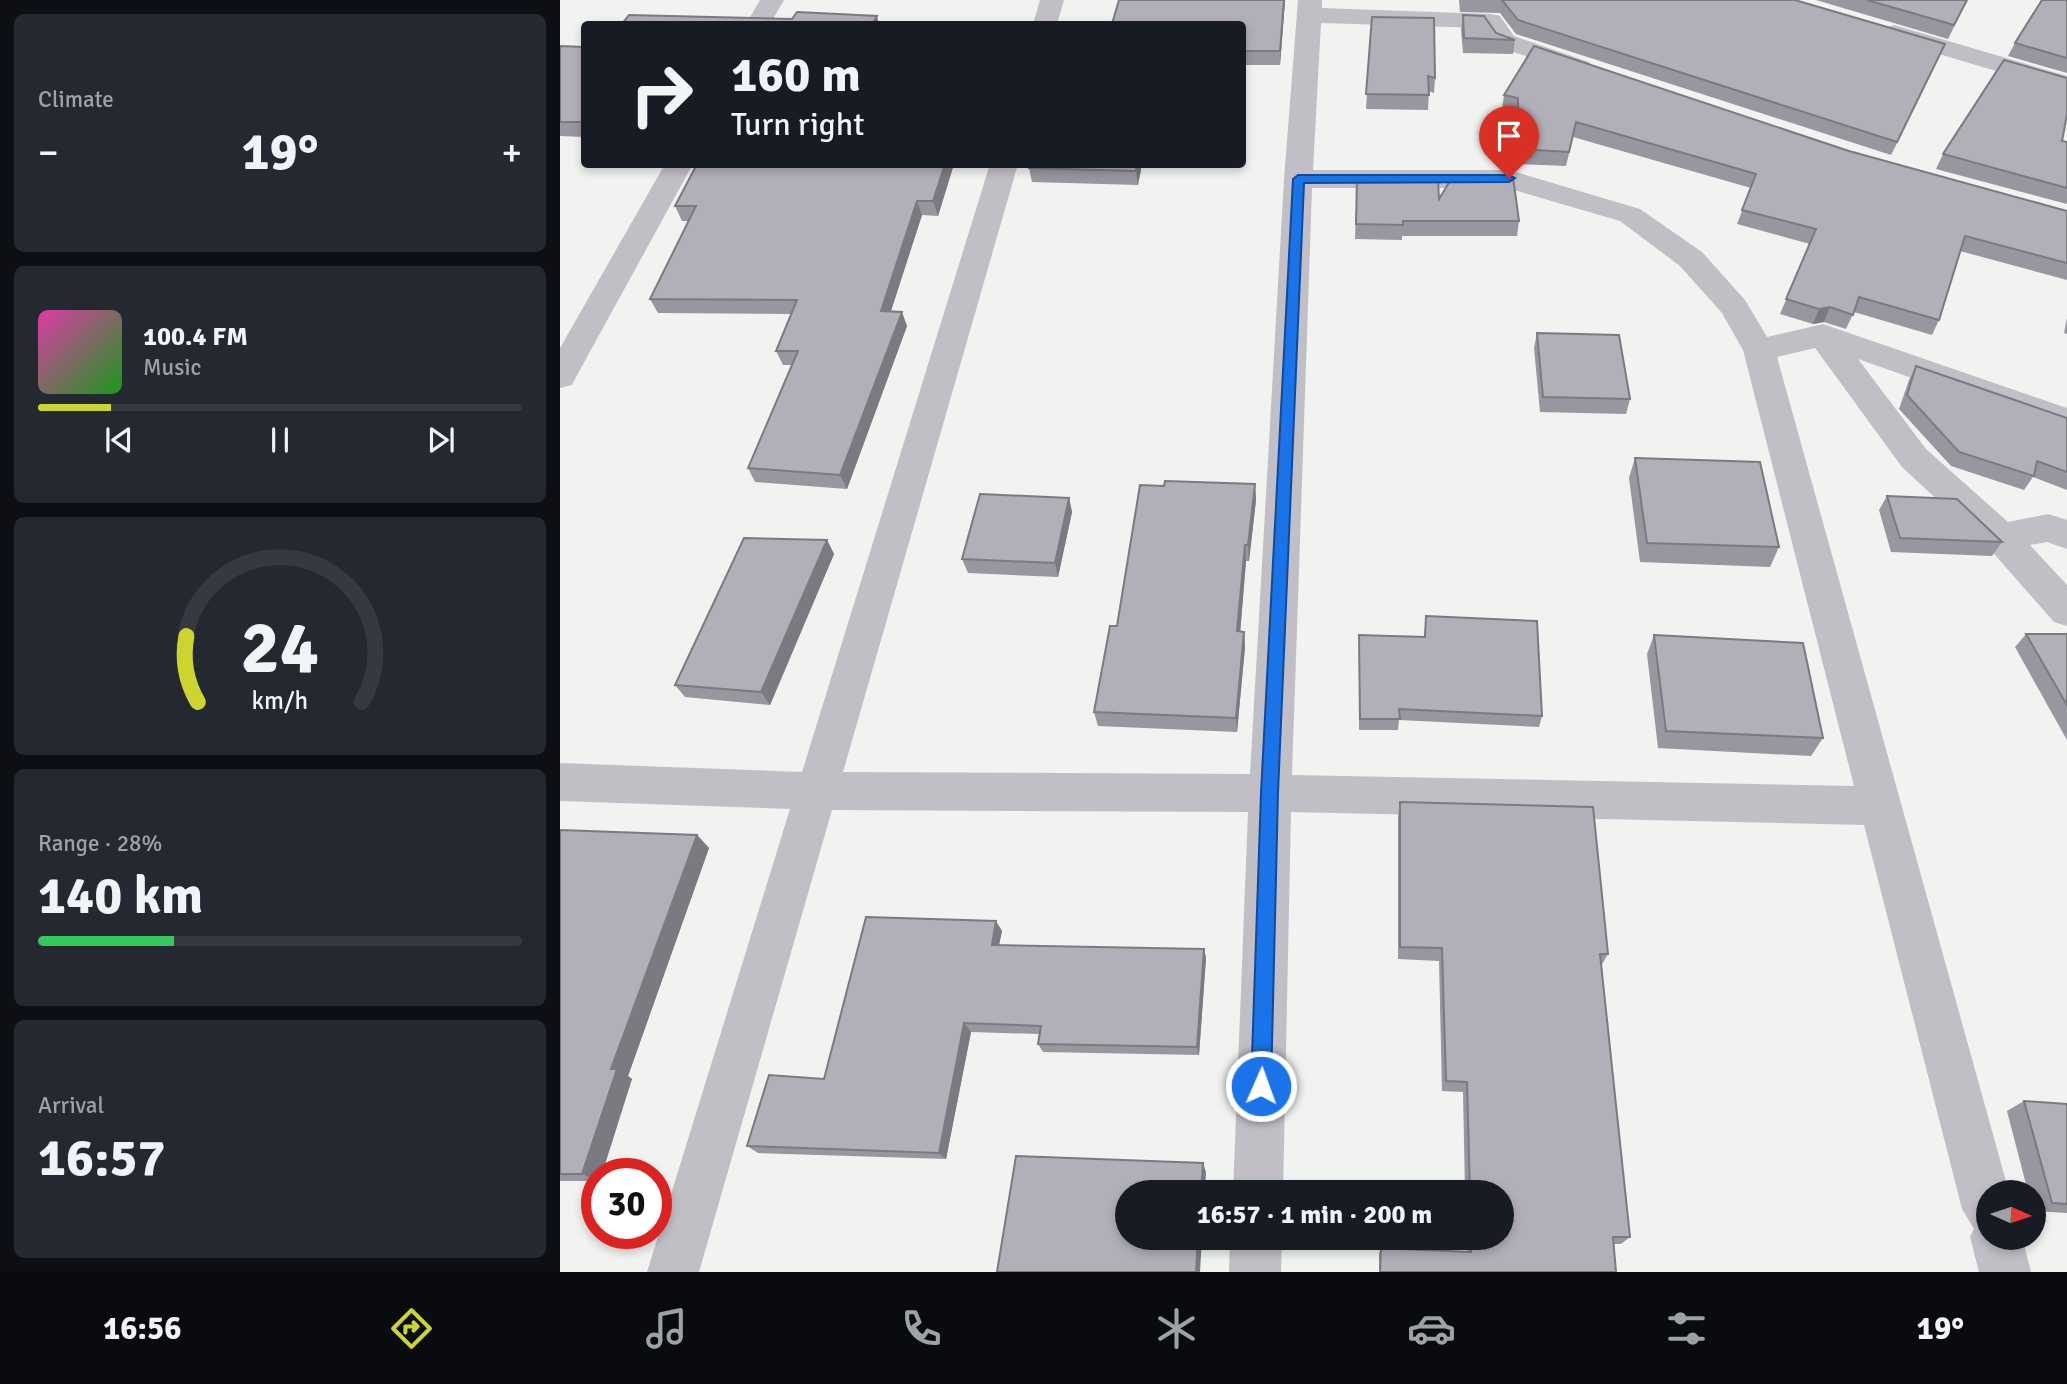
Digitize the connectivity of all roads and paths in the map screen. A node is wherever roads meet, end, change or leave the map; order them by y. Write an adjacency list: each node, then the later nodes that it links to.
1 (772, 0): 4 (street)
2 (1052, 0): 5 (street)
3 (1310, 8): 7 (street); 11 (street)
4 (760, 21)
5 (1046, 21)
6 (1872, 27): 8 (street)
7 (1604, 76)
8 (2067, 84)
9 (677, 168): 14 (street)
10 (1003, 168): 20 (street)
11 (1298, 179): 13 (street); 21 (street)
12 (1823, 335): 13 (street); 15 (street); 17 (street)
13 (1759, 350): 22 (street)
14 (560, 377)
15 (2067, 421)
16 (2067, 535): 17 (street)
17 (2001, 537): 18 (street)
18 (2067, 611)
19 (560, 782): 20 (street)
20 (818, 791): 21 (street); 27 (street)
21 (1270, 793): 22 (street); 23 (street)
22 (1880, 806): 24 (street)
23 (1258, 1180)
24 (1980, 1180)
25 (1256, 1250): 28 (street)
26 (1999, 1250): 29 (street)
27 (673, 1272)
28 (1255, 1272)
29 (2005, 1272)

